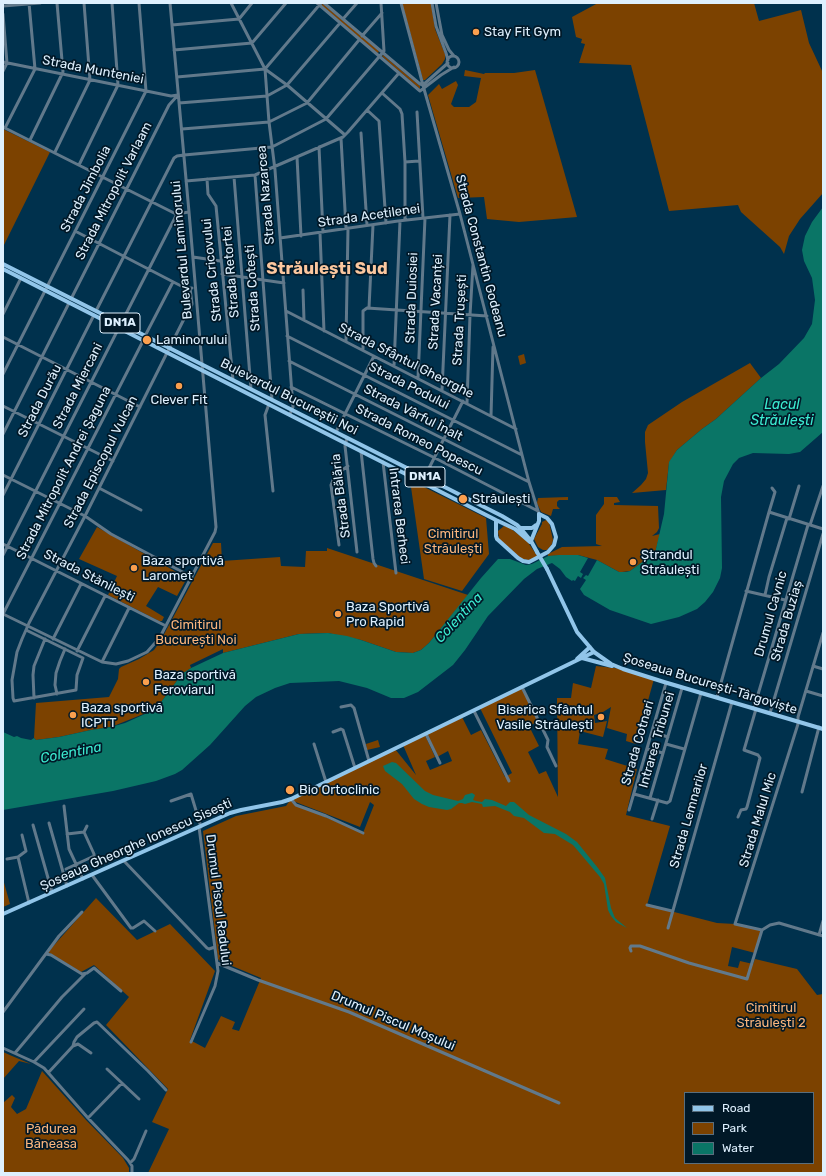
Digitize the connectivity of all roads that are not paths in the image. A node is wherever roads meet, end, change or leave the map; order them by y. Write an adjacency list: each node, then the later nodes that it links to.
1 (29, 3): 2 (street); 17 (street); 34 (street)
2 (40, 3)
3 (57, 3): 38 (street)
4 (84, 3): 40 (street)
5 (112, 3): 41 (street)
6 (140, 3): 44 (street)
7 (170, 3): 23 (street, Bulevardul Laminorului)
8 (231, 3): 20 (street)
9 (252, 3): 20 (street)
10 (286, 3): 26 (street)
11 (357, 3): 21 (street)
12 (381, 3): 18 (street)
13 (401, 3): 43 (street, Strada Constantin Godeanu)
14 (432, 3): 31 (street)
15 (436, 3): 30 (street)
16 (320, 4): 21 (street); 22 (street); 35 (street)
17 (3, 6)
18 (382, 12): 24 (street); 28 (street)
19 (3, 14): 32 (street)
20 (239, 19): 23 (street); 26 (street)
21 (343, 20): 24 (street)
22 (340, 23): 25 (street); 42 (street)
23 (172, 26): 27 (street, Bulevardul Laminorului)
24 (362, 36): 28 (street)
25 (359, 40): 29 (street); 48 (street)
26 (252, 43): 27 (street); 35 (street)
27 (174, 50): 39 (street, Bulevardul Laminorului)
28 (383, 53): 29 (street); 43 (street)
29 (380, 56): 37 (street); 52 (street)
30 (454, 56): 31 (street); 33 (street)
31 (448, 62): 33 (street); 43 (street)
32 (5, 63): 34 (street, Strada Munteniei); 36 (street)
33 (454, 68): 43 (street)
34 (35, 69): 38 (street, Strada Munteniei); 54 (street)
35 (265, 69): 39 (street); 42 (street); 47 (street, Strada Nazarcea)
36 (3, 71)
37 (399, 73): 43 (street); 45 (street)
38 (62, 74): 40 (street, Strada Munteniei); 59 (street)
39 (177, 77): 46 (street, Bulevardul Laminorului)
40 (90, 80): 41 (street, Strada Munteniei); 62 (street)
41 (118, 85): 44 (street, Strada Munteniei); 67 (street)
42 (287, 85): 47 (street); 48 (street)
43 (423, 87): 79 (street, Strada Constantin Godeanu)
44 (146, 91): 46 (street, Strada Munteniei); 69 (street, Strada Jimbolia)
45 (382, 93): 50 (street); 66 (street)
46 (178, 95): 49 (street, Bulevardul Laminorului); 74 (street, Strada Mitropolit Varlaam)
47 (267, 96): 49 (street); 53 (street, Strada Nazarcea)
48 (307, 102): 52 (street); 53 (street)
49 (179, 103): 55 (street, Bulevardul Laminorului)
50 (367, 110): 57 (street); 84 (street)
51 (417, 112): 65 (street, Strada Duiosiei)
52 (326, 119): 57 (street); 60 (street)
53 (269, 122): 55 (street); 60 (street, Strada Nazarcea)
54 (4, 127): 59 (street)
55 (182, 129): 63 (street, Bulevardul Laminorului)
56 (361, 133): 86 (street)
57 (345, 135): 58 (street)
58 (340, 138): 61 (street); 87 (street)
59 (30, 140): 62 (street)
60 (272, 147): 63 (street); 68 (street, Strada Nazarcea)
61 (319, 147): 64 (street); 89 (street)
62 (55, 152): 67 (street)
63 (184, 155): 73 (street, Bulevardul Laminorului); 75 (street, Strada Durău)
64 (297, 157): 68 (street); 90 (street)
65 (419, 161): 66 (street); 81 (street, Strada Duiosiei)
66 (405, 162): 82 (street)
67 (79, 165): 69 (street)
68 (274, 167): 70 (street); 91 (street, Strada Nazarcea)
69 (103, 176): 74 (street); 88 (street, Strada Jimbolia)
70 (256, 176): 71 (street); 103 (street, Strada Cotești)
71 (234, 177): 72 (street); 101 (street, Strada Retortei)
72 (207, 179): 73 (street); 95 (street, Strada Cricovului)
73 (186, 181): 77 (street, Bulevardul Laminorului)
74 (128, 189): 75 (street); 92 (street, Strada Mitropolit Varlaam)
75 (152, 201): 78 (street); 93 (street, Strada Durău)
76 (182, 204): 78 (street, Strada Miercani)
77 (189, 212): 78 (street); 94 (street, Bulevardul Laminorului)
78 (176, 214): 99 (street, Strada Miercani)
79 (460, 214): 80 (street, Strada Acetilenei); 96 (street, Strada Constantin Godeanu)
80 (450, 215): 81 (street, Strada Acetilenei); 116 (street, Strada Vacanței)
81 (424, 218): 82 (street, Strada Acetilenei); 115 (street, Strada Duiosiei)
82 (405, 220): 83 (street, Strada Acetilenei)
83 (400, 221): 84 (street, Strada Acetilenei); 113 (street)
84 (386, 223): 85 (street, Strada Acetilenei)
85 (373, 225): 86 (street, Strada Acetilenei); 112 (street)
86 (367, 226): 87 (street, Strada Acetilenei)
87 (347, 228): 89 (street, Strada Acetilenei); 129 (street)
88 (75, 231): 92 (street); 108 (street, Strada Jimbolia)
89 (321, 232): 90 (street, Strada Acetilenei); 124 (street)
90 (301, 236): 91 (street, Strada Acetilenei)
91 (280, 238): 105 (street, Strada Nazarcea)
92 (99, 244): 93 (street); 110 (street, Strada Mitropolit Varlaam)
93 (124, 256): 99 (street); 117 (street, Strada Durău)
94 (193, 257): 95 (street); 106 (street, Bulevardul Laminorului)
95 (220, 261): 100 (street, Strada Cricovului)
96 (473, 262): 119 (street, Strada Trușești); 120 (street, Strada Constantin Godeanu)
97 (3, 264): 108 (main road, Bulevardul Bucureștii Noi / DN1A)
98 (3, 269): 102 (main road, Bulevardul Bucureștii Noi / DN1A)
99 (148, 269): 104 (street); 122 (street, Strada Miercani)
100 (222, 274): 101 (street); 147 (street, Strada Cricovului)
101 (241, 277): 103 (street); 151 (street, Strada Retortei)
102 (21, 278): 108 (main road, Bulevardul Bucureștii Noi / DN1A); 118 (street)
103 (262, 280): 105 (street); 155 (street, Strada Cotești)
104 (173, 282): 107 (street); 125 (street)
105 (284, 283): 114 (street, Strada Nazarcea)
106 (196, 287): 107 (street); 138 (street, Bulevardul Laminorului)
107 (190, 288): 111 (street, Bulevardul Laminorului)
108 (46, 289): 110 (main road, Bulevardul Bucureștii Noi / DN1A); 131 (street, Strada Jimbolia)
109 (303, 290): 121 (street)
110 (70, 301): 117 (main road, Bulevardul Bucureștii Noi / DN1A); 136 (street, Strada Mitropolit Varlaam)
111 (191, 307): 132 (street, Strada Episcopul Vulcan)
112 (369, 308): 113 (street); 133 (street)
113 (396, 310): 115 (street); 139 (street)
114 (286, 311): 121 (street, Strada Sfântul Gheorghe); 126 (street, Strada Nazarcea)
115 (422, 311): 116 (street); 146 (street, Strada Duiosiei)
116 (446, 312): 119 (street); 152 (street, Strada Vacanței)
117 (95, 313): 122 (main road, Bulevardul Bucureștii Noi / DN1A); 123 (main road, Bulevardul Bucureștii Noi / DN1A); 140 (street, Strada Durău)
118 (3, 314)
119 (470, 315): 120 (street); 156 (street, Strada Trușești)
120 (487, 316): 130 (street, Strada Constantin Godeanu)
121 (304, 320): 124 (street, Strada Sfântul Gheorghe)
122 (122, 323): 123 (street, Strada Miercani); 125 (main road, Bulevardul Bucureștii Noi / DN1A)
123 (118, 328): 128 (main road, Bulevardul Bucureștii Noi / DN1A); 148 (street, Strada Miercani)
124 (324, 330): 129 (street, Strada Sfântul Gheorghe)
125 (146, 336): 132 (main road, Bulevardul Bucureștii Noi / DN1A)
126 (288, 336): 137 (street, Strada Nazarcea); 144 (street, Strada Podului)
127 (3, 337): 131 (street)
128 (143, 341): 134 (main road, Bulevardul Bucureștii Noi / DN1A); 153 (street, Strada Mitropolit Andrei Șaguna)
129 (346, 341): 133 (street, Strada Sfântul Gheorghe)
130 (494, 344): 162 (street); 165 (street, Strada Constantin Godeanu)
131 (18, 345): 136 (street); 142 (street, Strada Jimbolia)
132 (169, 348): 134 (street, Strada Episcopul Vulcan); 138 (main road, Bulevardul Bucureștii Noi / DN1A)
133 (363, 350): 135 (street, Strada Sfântul Gheorghe)
134 (166, 353): 141 (main road, Bulevardul Bucureștii Noi / DN1A); 158 (street, Strada Episcopul Vulcan)
135 (374, 356): 139 (street, Strada Sfântul Gheorghe); 144 (street)
136 (42, 357): 140 (street); 159 (street, Strada Mitropolit Varlaam)
137 (289, 361): 150 (street, Strada Nazarcea); 154 (street, Strada Vârful Înalt)
138 (202, 365): 141 (street, Bulevardul Laminorului); 147 (main road, Bulevardul Bucureștii Noi / DN1A)
139 (394, 366): 146 (street, Strada Sfântul Gheorghe)
140 (66, 370): 148 (street); 164 (street, Strada Durău)
141 (203, 371): 143 (main road, Bulevardul Bucureștii Noi / DN1A); 145 (street, Bulevardul Laminorului)
142 (3, 374)
143 (208, 374): 145 (street); 149 (main road, Bulevardul Bucureștii Noi / DN1A)
144 (365, 375): 154 (street); 163 (street, Strada Podului)
145 (203, 377): 216 (street, Bulevardul Laminorului)
146 (418, 378): 152 (street, Strada Sfântul Gheorghe)
147 (233, 381): 149 (street, Strada Cricovului); 151 (main road, Bulevardul Bucureștii Noi / DN1A)
148 (91, 382): 153 (street); 168 (street, Strada Miercani)
149 (233, 386): 155 (main road, Bulevardul Bucureștii Noi / DN1A)
150 (291, 387): 160 (street, Strada Nazarcea); 161 (street, Strada Romeo Popescu)
151 (251, 389): 155 (main road, Bulevardul Bucureștii Noi / DN1A)
152 (442, 390): 156 (street, Strada Sfântul Gheorghe)
153 (115, 394): 158 (street); 171 (street, Strada Mitropolit Andrei Șaguna)
154 (355, 394): 161 (street); 169 (street, Strada Vârful Înalt)
155 (270, 402): 160 (main road, Bulevardul Bucureștii Noi / DN1A); 187 (street, Strada Cotești)
156 (465, 402): 162 (street, Strada Sfântul Gheorghe); 163 (street, Strada Trușești)
157 (3, 406): 159 (street)
158 (140, 407): 175 (street, Strada Episcopul Vulcan)
159 (15, 411): 164 (street); 167 (street, Strada Mitropolit Varlaam)
160 (291, 412): 166 (main road, Bulevardul Bucureștii Noi / DN1A); 170 (main road, Bulevardul Bucureștii Noi / DN1A)
161 (345, 413): 166 (street); 174 (street, Strada Romeo Popescu)
162 (491, 416): 165 (street, Strada Sfântul Gheorghe)
163 (454, 420): 169 (street, Strada Trușești); 173 (street, Strada Podului)
164 (39, 424): 168 (street); 180 (street, Strada Durău)
165 (516, 429): 173 (street, Strada Constantin Godeanu)
166 (336, 432): 170 (main road, Bulevardul Bucureștii Noi / DN1A)
167 (3, 434)
168 (64, 436): 171 (street); 188 (street, Strada Miercani)
169 (444, 439): 174 (street, Strada Trușești); 182 (street, Strada Vârful Înalt)
170 (346, 440): 172 (main road, Bulevardul Bucureștii Noi / DN1A); 177 (street, Strada Bălăria); 179 (main road, Bulevardul Bucureștii Noi / DN1A)
171 (88, 448): 175 (street); 190 (street, Strada Mitropolit Andrei Șaguna)
172 (361, 451): 176 (main road, Bulevardul Bucureștii Noi / DN1A); 212 (street)
173 (522, 455): 182 (street, Strada Constantin Godeanu)
174 (435, 458): 179 (street, Strada Trușești); 193 (street, Strada Romeo Popescu)
175 (112, 461): 185 (street, Strada Episcopul Vulcan)
176 (382, 462): 181 (main road, Bulevardul Bucureștii Noi / DN1A); 215 (street, Intrarea Berheci)
177 (348, 466): 206 (street); 209 (street, Strada Bălăria)
178 (3, 475): 180 (street)
179 (425, 477): 181 (street, Strada Trușești); 200 (main road, Bulevardul Bucureștii Noi / DN1A)
180 (11, 479): 188 (street); 189 (street, Strada Durău)
181 (422, 482): 196 (main road, Bulevardul Bucureștii Noi / DN1A)
182 (529, 482): 193 (street, Strada Constantin Godeanu)
183 (799, 486): 195 (street)
184 (823, 486): 199 (street, Drumul Cavnic)
185 (99, 488): 191 (street); 194 (street, Strada Episcopul Vulcan)
186 (772, 488): 192 (street)
187 (272, 491)
188 (35, 492): 190 (street); 207 (street, Strada Miercani)
189 (3, 495)
190 (60, 504): 194 (street); 211 (street, Strada Mitropolit Andrei Șaguna)
191 (141, 510)
192 (769, 512): 195 (street); 218 (street)
193 (538, 513): 197 (main road); 201 (main road)
194 (85, 516): 214 (street, Strada Episcopul Vulcan); 216 (street)
195 (788, 519): 199 (street); 219 (street)
196 (496, 520): 198 (main road, Bulevardul Bucureștii Noi / DN1A); 201 (main road)
197 (538, 523): 200 (main road); 204 (main road)
198 (504, 524): 201 (main road); 208 (main road, Bulevardul Bucureștii Noi / DN1A)
199 (809, 525): 202 (street); 221 (street, Drumul Cavnic)
200 (520, 528): 204 (main road, Bulevardul Bucureștii Noi / DN1A)
201 (497, 529)
202 (823, 529)
203 (823, 534): 253 (street, Strada Buziaș)
204 (531, 541): 208 (main road, Bulevardul Bucureștii Noi)
205 (3, 544): 207 (street, Strada Stănilești)
206 (339, 545)
207 (7, 546): 210 (street, Strada Miercani); 211 (street, Strada Stănilești)
208 (536, 550): 213 (main road, Bulevardul Bucureștii Noi / DN1A, bridge)
209 (357, 552)
210 (3, 555)
211 (32, 559): 214 (street, Strada Stănilești); 223 (street, Strada Mitropolit Andrei Șaguna)
212 (376, 566)
213 (547, 569): 230 (main road, Șoseaua București-Târgoviște / DN1A)
214 (56, 572): 217 (street, Strada Stănilești); 225 (street, Strada Episcopul Vulcan)
215 (396, 573)
216 (192, 577): 224 (street, Bulevardul Laminorului)
217 (81, 584): 220 (street, Strada Stănilești); 228 (street)
218 (746, 591): 219 (street); 247 (street)
219 (765, 595): 221 (street)
220 (105, 596): 222 (street, Strada Stănilești); 232 (street)
221 (785, 600): 251 (street, Drumul Cavnic)
222 (129, 608): 224 (street, Strada Stănilești); 236 (street)
223 (3, 614): 225 (street)
224 (166, 626): 236 (street, Bulevardul Laminorului)
225 (27, 628): 227 (street); 228 (street); 248 (street, Strada Episcopul Vulcan)
226 (823, 633): 229 (street, Strada Malul Mic)
227 (44, 639): 231 (street); 248 (street)
228 (53, 639): 232 (street)
229 (822, 642): 237 (street, Strada Malul Mic)
230 (590, 647): 233 (main road, Șoseaua București-Târgoviște / DN1A); 235 (main road, Șoseaua Gheorghe Ionescu Sisești)
231 (65, 649): 245 (street); 245 (street)
232 (77, 650): 236 (street)
233 (594, 652): 234 (main road, Șoseaua Gheorghe Ionescu Sisești); 238 (main road, Șoseaua București-Târgoviște / DN1A)
234 (582, 658): 235 (main road, Șoseaua Gheorghe Ionescu Sisești); 238 (main road)
235 (576, 660): 241 (main road, Șoseaua Gheorghe Ionescu Sisești)
236 (102, 662)
237 (813, 666): 239 (street); 243 (street, Strada Malul Mic)
238 (617, 667): 240 (main road, Șoseaua București-Târgoviște / DN1A)
239 (823, 669)
240 (666, 683): 242 (main road, Șoseaua București-Târgoviște / DN1A); 257 (street, Strada Cotnari)
241 (522, 687): 252 (main road, Șoseaua Gheorghe Ionescu Sisești); 267 (street)
242 (682, 688): 244 (main road, Șoseaua București-Târgoviște / DN1A); 259 (street, Intrarea Tribunei)
243 (806, 691): 246 (street); 254 (street, Strada Malul Mic)
244 (701, 693): 247 (main road, Șoseaua București-Târgoviște / DN1A); 263 (street)
245 (57, 694): 248 (street)
246 (823, 696)
247 (717, 697): 249 (main road, Șoseaua București-Târgoviște / DN1A)
248 (34, 698)
249 (732, 702): 251 (main road, Șoseaua București-Târgoviște / DN1A); 300 (street, Strada Lemnarilor)
250 (341, 707): 265 (street)
251 (755, 709): 253 (main road, Șoseaua București-Târgoviște / DN1A); 279 (street, Drumul Cavnic)
252 (474, 711): 258 (main road, Șoseaua Gheorghe Ionescu Sisești); 269 (street)
253 (770, 713): 254 (main road, Șoseaua București-Târgoviște / DN1A)
254 (798, 721): 255 (main road, Șoseaua București-Târgoviște / DN1A); 305 (street, Strada Malul Mic)
255 (821, 728): 271 (street)
256 (333, 732): 268 (street)
257 (652, 732): 259 (street); 262 (street, Strada Cotnari)
258 (426, 734): 265 (main road, Șoseaua Gheorghe Ionescu Sisești); 266 (street)
259 (668, 737): 261 (street, Intrarea Tribunei)
260 (314, 744): 270 (street)
261 (666, 744): 263 (street); 264 (street, Intrarea Tribunei)
262 (647, 749): 264 (street); 272 (street, Strada Cotnari)
263 (684, 750): 275 (street)
264 (663, 753): 273 (street, Intrarea Tribunei)
265 (369, 762): 268 (main road, Șoseaua Gheorghe Ionescu Sisești)
266 (440, 763)
267 (556, 766)
268 (355, 768): 270 (main road, Șoseaua Gheorghe Ionescu Sisești)
269 (508, 781)
270 (326, 782): 274 (main road, Șoseaua Gheorghe Ionescu Sisești)
271 (802, 792)
272 (634, 794): 273 (street); 278 (street, Strada Cotnari)
273 (650, 798): 275 (street)
274 (291, 799): 284 (main road, Șoseaua Gheorghe Ionescu Sisești); 286 (street)
275 (658, 800): 280 (street)
276 (171, 801): 284 (street, Drumul Piscul Radului)
277 (64, 806): 287 (street)
278 (629, 810)
279 (738, 817)
280 (652, 819)
281 (49, 823): 296 (street)
282 (33, 825): 297 (street)
283 (87, 826): 285 (street)
284 (200, 827): 291 (main road, Șoseaua Gheorghe Ionescu Sisești); 309 (street, Drumul Piscul Radului)
285 (84, 832): 287 (street); 292 (street)
286 (363, 833)
287 (67, 834): 292 (street)
288 (22, 835): 289 (street)
289 (18, 857): 290 (street); 298 (street)
290 (6, 859)
291 (124, 861): 294 (main road, Șoseaua Gheorghe Ionescu Sisești); 309 (street)
292 (76, 863): 293 (street); 295 (street)
293 (66, 869)
294 (92, 875): 295 (main road, Șoseaua Gheorghe Ionescu Sisești); 306 (street)
295 (83, 879): 296 (main road, Șoseaua Gheorghe Ionescu Sisești)
296 (67, 886): 297 (main road, Șoseaua Gheorghe Ionescu Sisești)
297 (52, 892): 298 (main road, Șoseaua Gheorghe Ionescu Sisești)
298 (29, 902): 302 (main road, Șoseaua Gheorghe Ionescu Sisești)
299 (647, 905): 300 (street)
300 (672, 911): 304 (street, Strada Lemnarilor)
301 (82, 912): 311 (street)
302 (3, 914)
303 (823, 921): 307 (street)
304 (668, 928)
305 (762, 930): 307 (street); 310 (street)
306 (155, 931)
307 (819, 935): 308 (street)
308 (823, 936)
309 (215, 947): 312 (street, Drumul Piscul Radului)
310 (632, 951)
311 (46, 954): 313 (street); 315 (street)
312 (217, 963): 317 (street, Drumul Piscul Radului); 328 (street, Drumul Piscul Moșului)
313 (85, 974): 314 (street); 321 (street)
314 (121, 991)
315 (4, 1009)
316 (84, 1009): 322 (street)
317 (191, 1042)
318 (73, 1046): 320 (street); 324 (street); 326 (street)
319 (3, 1048): 321 (street)
320 (91, 1053)
321 (15, 1054): 322 (street)
322 (34, 1062): 324 (street)
323 (107, 1069): 325 (street)
324 (48, 1073): 329 (street)
325 (122, 1084): 327 (street); 329 (street)
326 (166, 1090)
327 (139, 1099)
328 (559, 1103)
329 (88, 1118): 331 (street)
330 (146, 1131): 331 (street)
331 (130, 1163): 332 (street)
332 (132, 1173)

